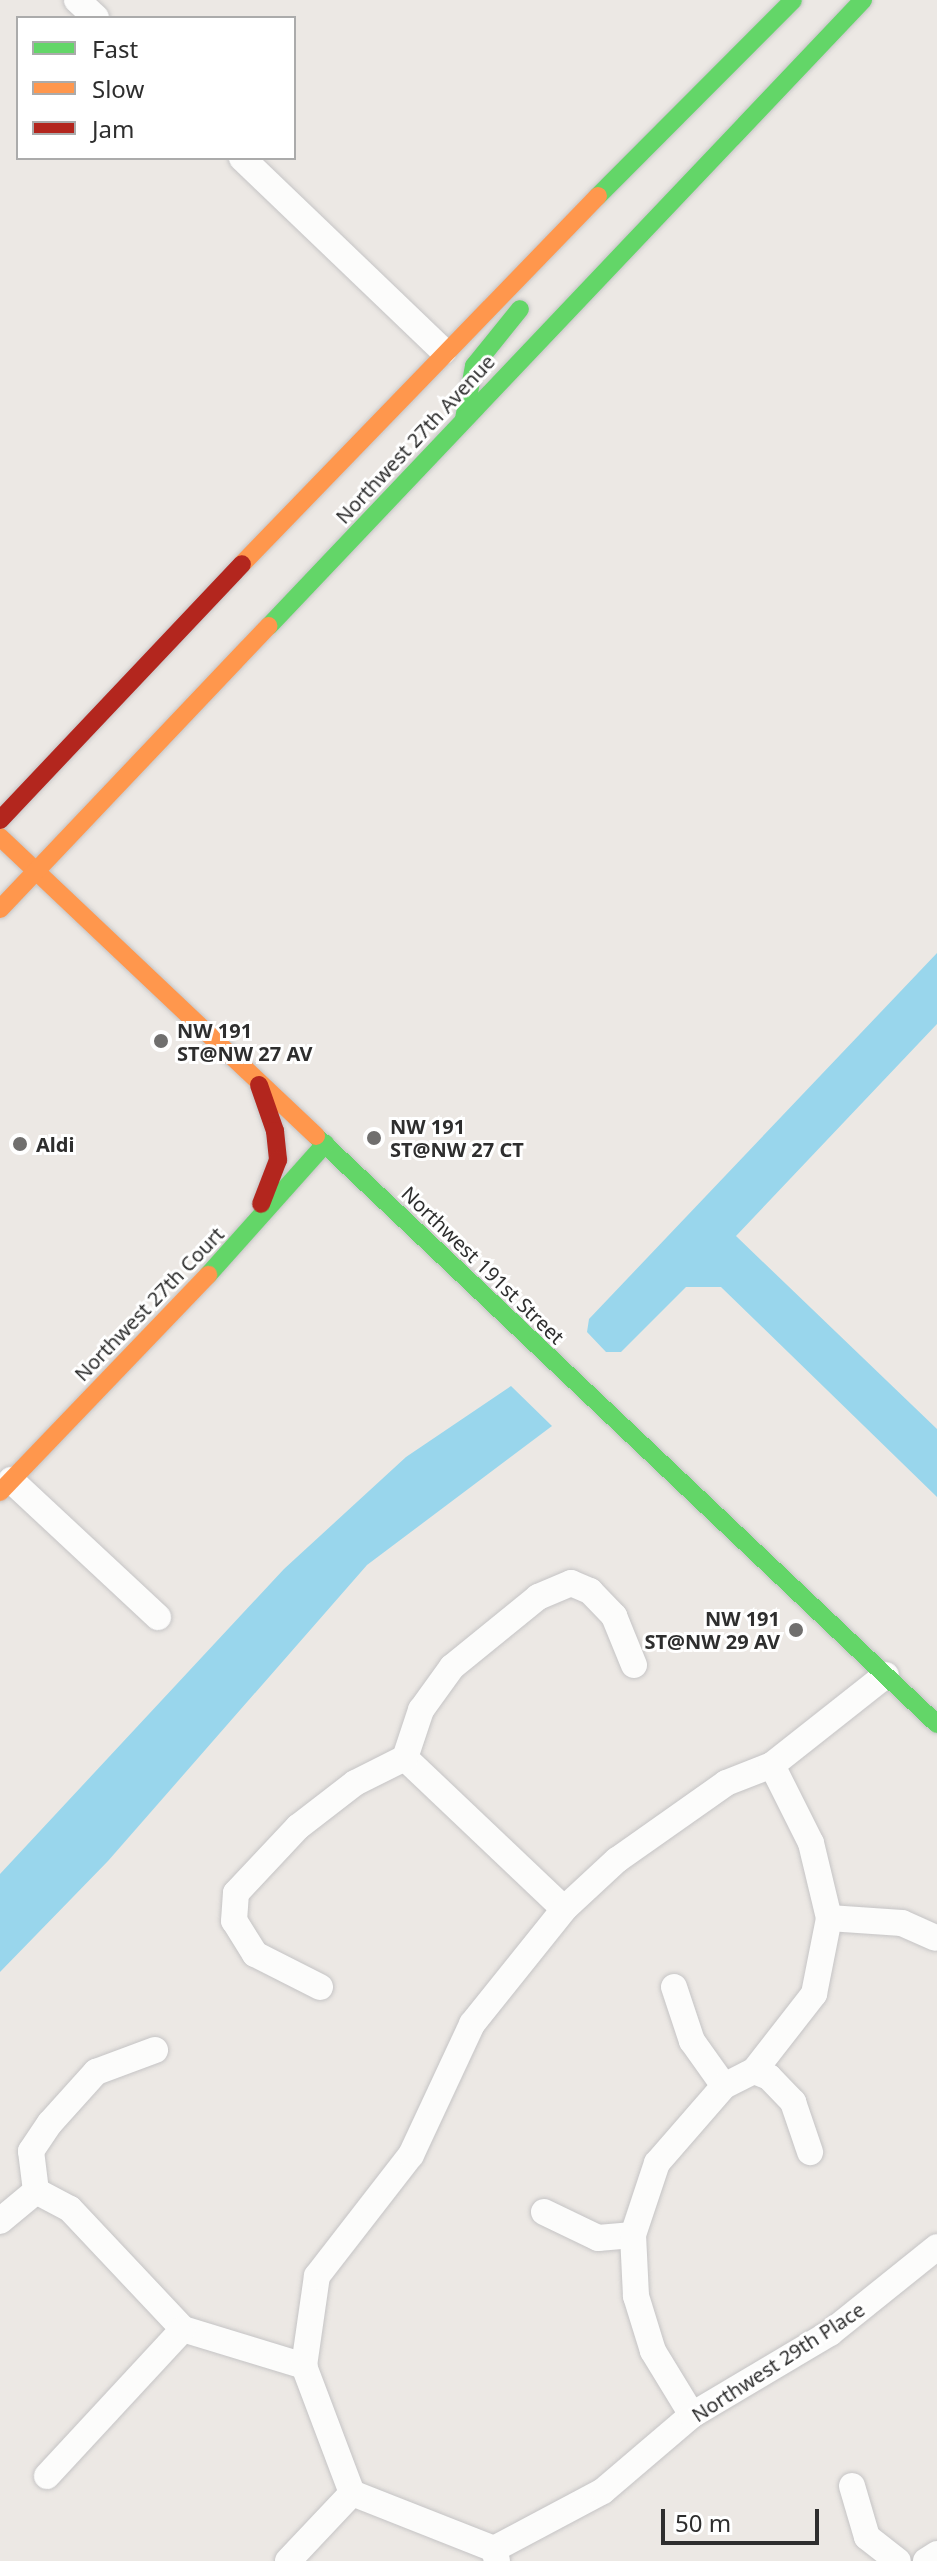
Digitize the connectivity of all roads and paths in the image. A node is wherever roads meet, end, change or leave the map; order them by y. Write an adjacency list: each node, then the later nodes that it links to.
1 (77, 0): 4 (street)
2 (793, 0): 5 (main road, Northwest 27th Avenue)
3 (853, 3): 10 (main road, Northwest 27th Avenue)
4 (94, 16)
5 (660, 134): 7 (main road); 9 (main road, Northwest 27th Avenue)
6 (244, 160): 9 (street)
7 (647, 176)
8 (537, 291): 10 (main road)
9 (443, 351): 11 (main road, Northwest 27th Avenue)
10 (464, 419): 13 (main road, Northwest 27th Avenue)
11 (0, 820)
12 (0, 837): 13 (main road, Northwest 191st Street)
13 (37, 871): 14 (main road, Northwest 27th Avenue); 15 (main road, Northwest 191st Street)
14 (0, 909)
15 (257, 1078): 16 (main road, Northwest 191st Street); 17 (main road)
16 (325, 1144): 17 (main road, Northwest 27th Court); 21 (main road, Northwest 191st Street)
17 (244, 1237): 18 (main road, Northwest 27th Court)
18 (6, 1486): 19 (street)
19 (158, 1617)
20 (634, 1665): 23 (street)
21 (886, 1675): 22 (main road, Northwest 191st Street); 24 (street)
22 (937, 1724)
23 (405, 1758): 25 (street); 28 (street)
24 (772, 1765): 25 (street); 26 (street)
25 (564, 1909): 40 (street)
26 (829, 1918): 27 (street); 31 (street)
27 (935, 1938)
28 (320, 1987)
29 (674, 1987): 32 (street)
30 (155, 2050): 34 (street)
31 (754, 2071): 32 (street); 33 (street)
32 (724, 2086): 37 (street)
33 (810, 2152)
34 (36, 2191): 36 (street); 39 (street)
35 (544, 2212): 37 (street)
36 (0, 2221)
37 (633, 2235): 41 (street)
38 (935, 2256): 41 (street, Northwest 29th Place)
39 (183, 2329): 40 (street); 42 (street)
40 (304, 2366): 44 (street)
41 (692, 2415): 46 (street, Northwest 29th Place)
42 (47, 2476)
43 (852, 2486): 48 (street)
44 (352, 2493): 46 (street); 47 (street)
45 (937, 2554): 49 (street)
46 (496, 2555)
47 (288, 2561)
48 (898, 2561)
49 (926, 2561)

